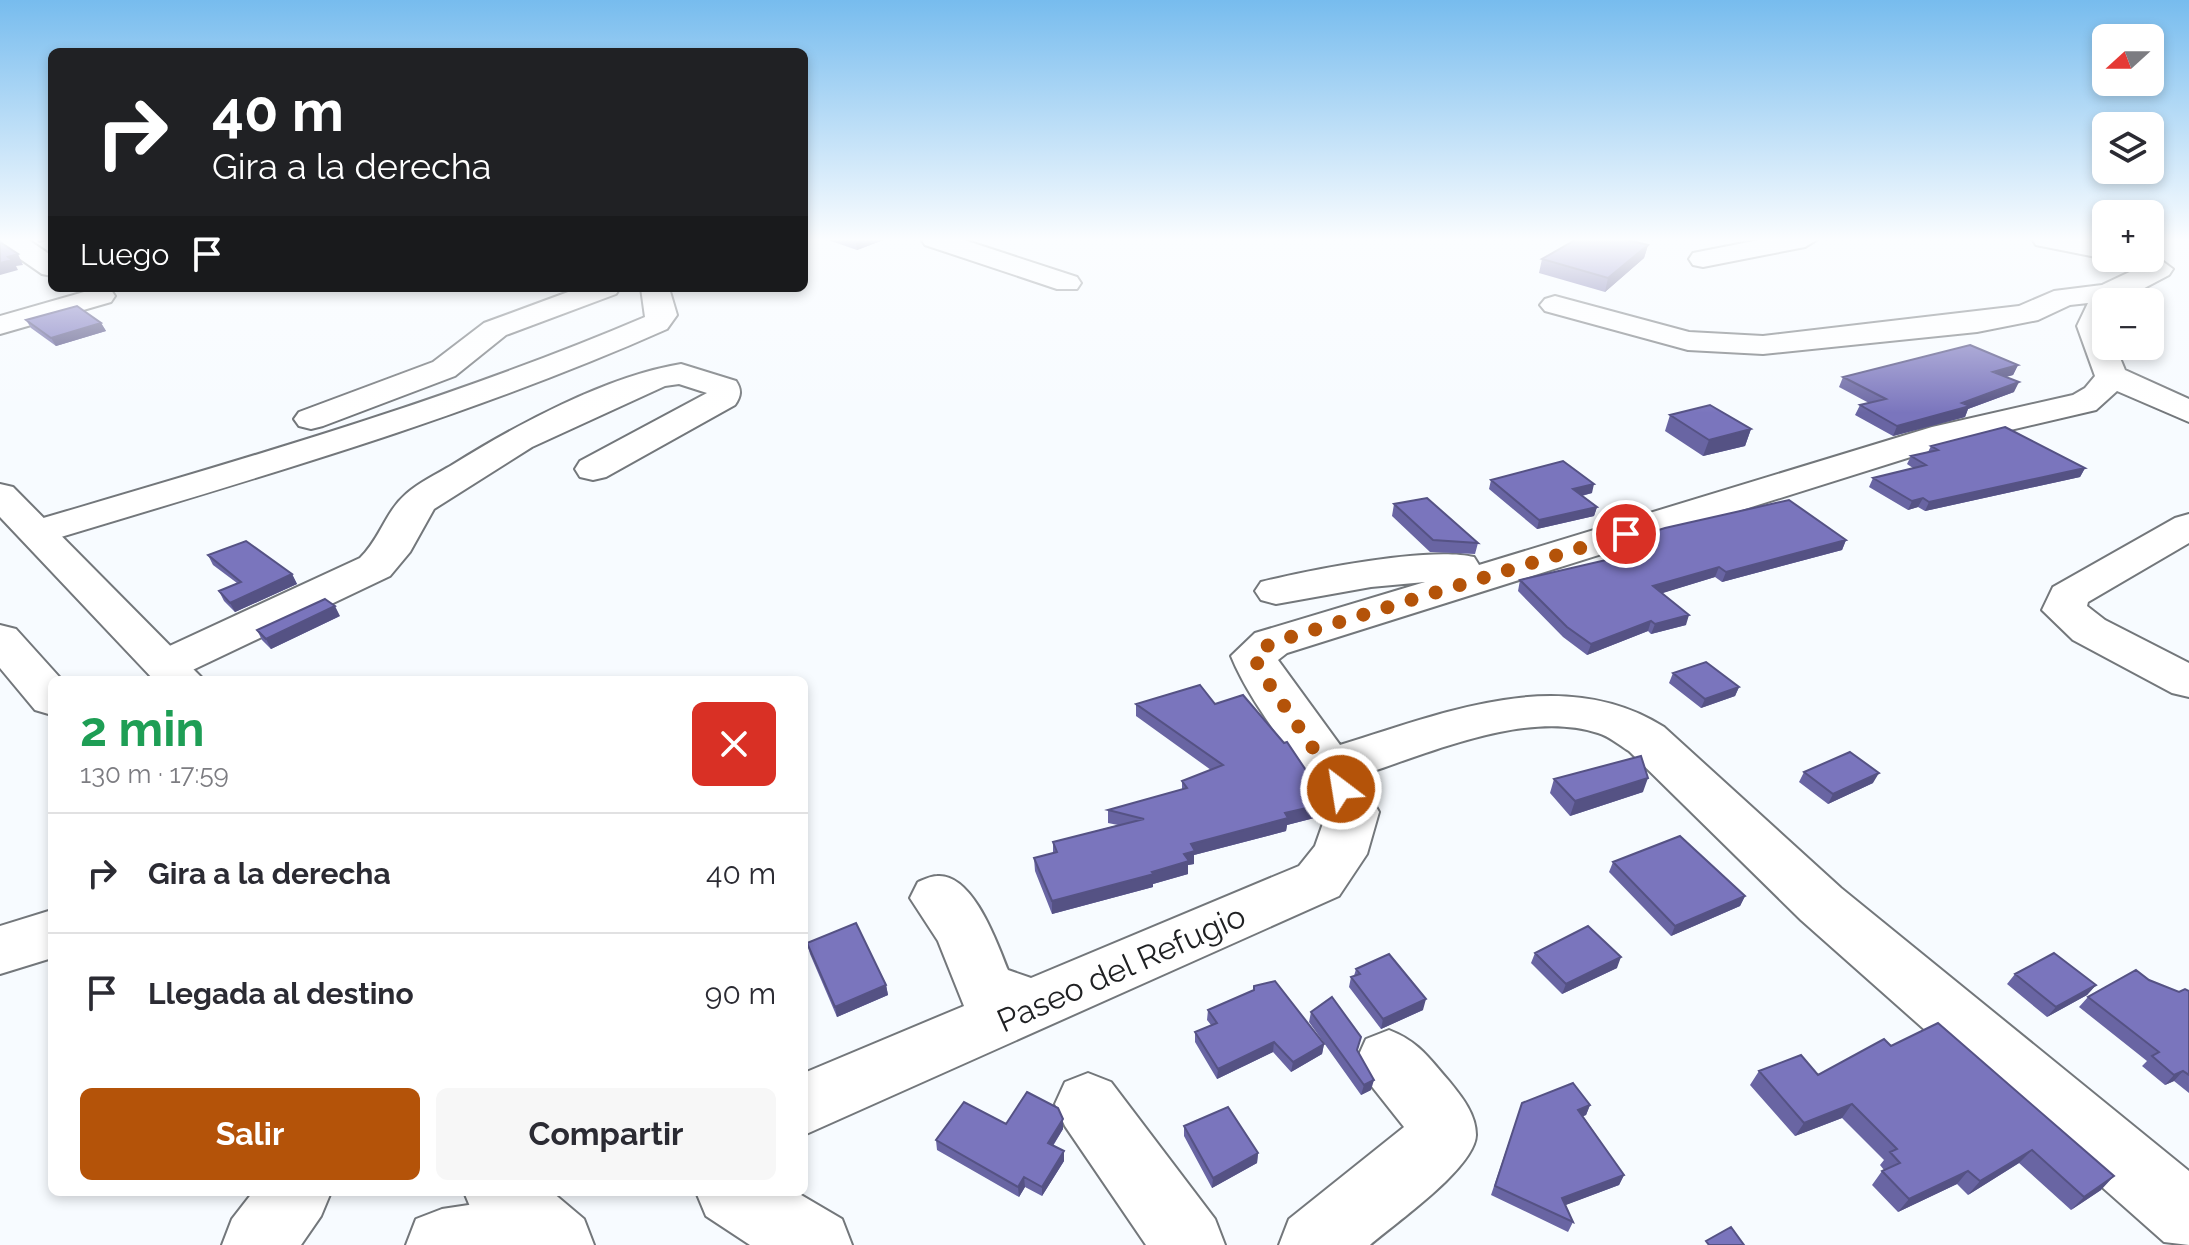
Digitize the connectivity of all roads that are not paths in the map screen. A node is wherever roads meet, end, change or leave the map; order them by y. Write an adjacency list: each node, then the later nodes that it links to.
1 (97, 297): 6 (street)
2 (581, 297): 11 (street)
3 (657, 297): 11 (street)
4 (2064, 297): 5 (street)
5 (1555, 305)
6 (0, 325)
7 (2105, 360): 8 (street)
8 (2111, 376): 9 (street); 13 (street)
9 (2189, 412)
10 (593, 469): 16 (street)
11 (20, 516): 16 (street)
12 (2189, 526): 17 (street)
13 (1510, 570): 14 (street); 19 (street, Paseo del Refugio)
14 (1276, 591)
15 (0, 639): 18 (street)
16 (174, 672)
17 (2189, 682)
18 (48, 694)
19 (1329, 767): 23 (street, Paseo del Refugio); 29 (street)
20 (938, 898): 23 (street)
21 (48, 935): 22 (street)
22 (0, 950)
23 (1035, 1006): 25 (street, Paseo del Refugio)
24 (1389, 1059): 35 (street)
25 (808, 1102)
26 (1088, 1104): 34 (street)
27 (293, 1196): 31 (street)
28 (737, 1196): 33 (street)
29 (2189, 1217)
30 (533, 1222): 32 (street)
31 (258, 1245)
32 (442, 1245)
33 (816, 1245)
34 (1189, 1245)
35 (1315, 1245)

